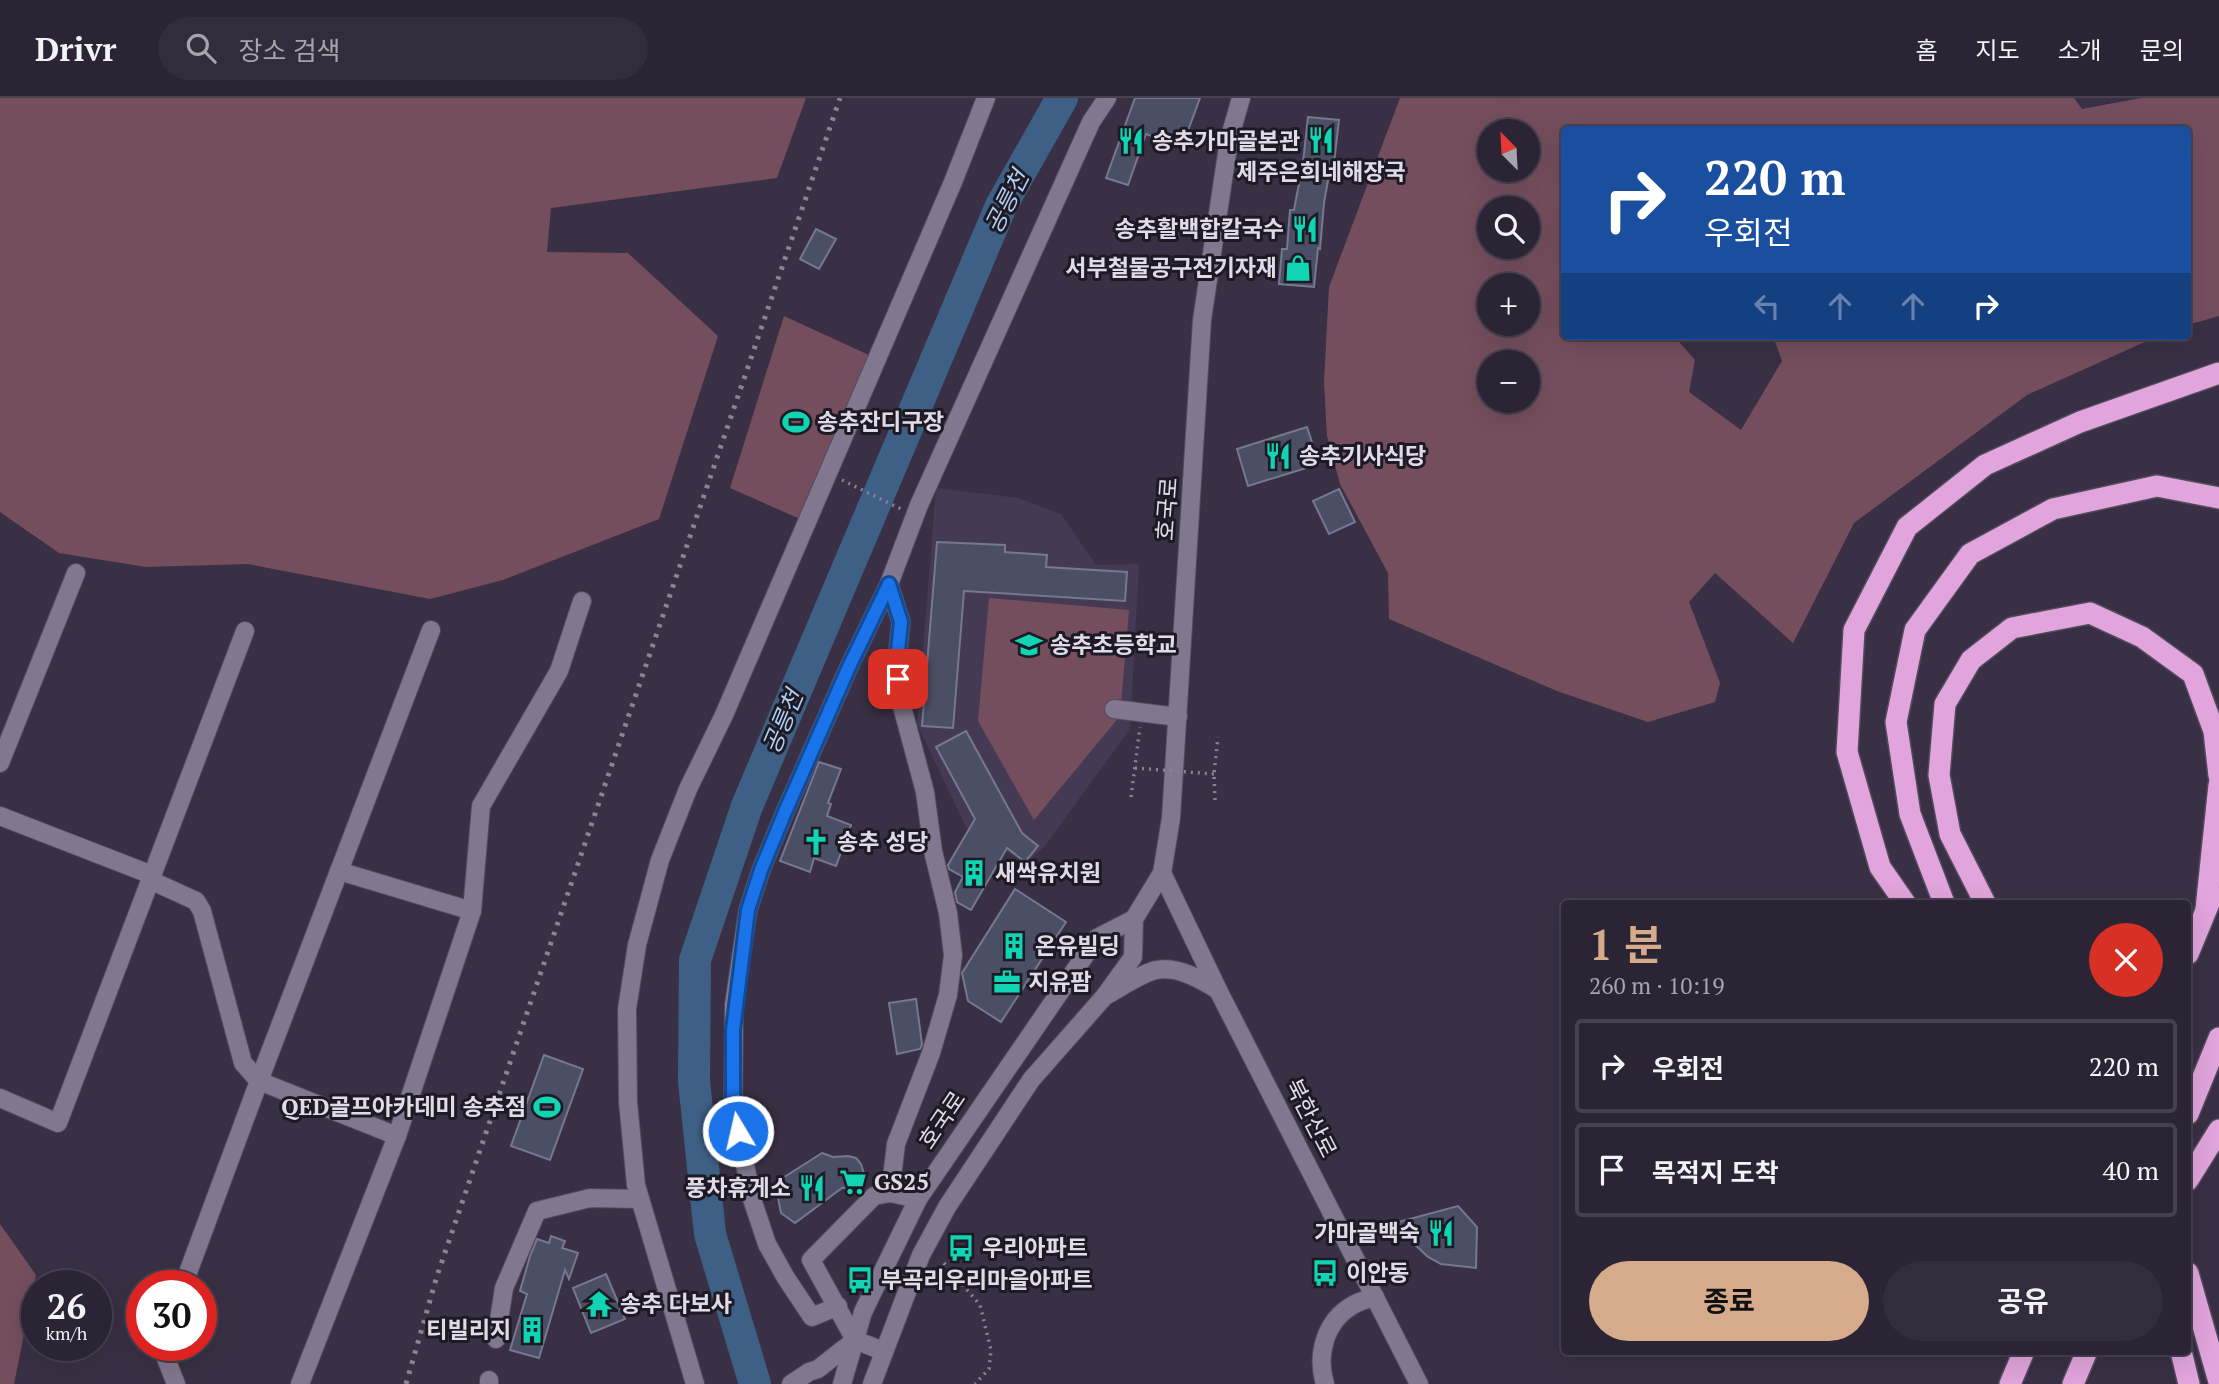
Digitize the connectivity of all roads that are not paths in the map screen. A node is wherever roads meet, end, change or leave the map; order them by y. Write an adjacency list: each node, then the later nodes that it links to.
1 (986, 98): 38 (street)
2 (1107, 98): 7 (street)
3 (1241, 98): 12 (street, 호국로)
4 (2219, 373): 21 (highway)
5 (2219, 498): 22 (highway)
6 (76, 573): 13 (street)
7 (889, 584): 37 (street); 43 (street)
8 (582, 601): 25 (street)
9 (431, 630): 17 (street)
10 (245, 631): 19 (street)
11 (1114, 709): 12 (street)
12 (1178, 717): 18 (street, 호국로)
13 (0, 763)
14 (2219, 776): 23 (highway)
15 (2219, 785): 24 (highway)
16 (0, 816): 19 (street)
17 (339, 871): 25 (street); 31 (street)
18 (1162, 873): 26 (street, 호국로); 28 (street, 북한산로)
19 (151, 878): 31 (street); 32 (street)
20 (2219, 878): 24 (highway)
21 (1903, 900)
22 (1943, 900)
23 (1983, 900)
24 (2206, 909): 27 (highway)
25 (472, 911): 34 (street)
26 (1134, 919): 29 (street, 호국로); 39 (street, 호국로)
27 (2191, 946)
28 (1218, 990): 29 (street); 42 (street, 북한산로)
29 (1104, 997): 46 (street, 호국로)
30 (2219, 1038): 33 (highway)
31 (259, 1081): 34 (street); 40 (street)
32 (0, 1098)
33 (2191, 1106)
34 (397, 1136): 53 (street)
35 (2214, 1138): 36 (highway)
36 (2191, 1175)
37 (890, 1193): 39 (street); 43 (street)
38 (640, 1199): 44 (street); 54 (street)
39 (918, 1199): 45 (street, 호국로)
40 (189, 1270)
41 (2191, 1284): 51 (highway)
42 (1375, 1297): 58 (street); 59 (street, 북한산로)
43 (838, 1306): 45 (street)
44 (496, 1339)
45 (855, 1340): 46 (street); 55 (street); 56 (street, 호국로)
46 (883, 1351): 57 (street, 호국로)
47 (2022, 1355): 60 (highway)
48 (2085, 1355): 61 (highway)
49 (2182, 1355): 62 (highway)
50 (167, 1361): 52 (street)
51 (2219, 1382)
52 (176, 1384)
53 (300, 1384)
54 (695, 1384)
55 (791, 1384)
56 (842, 1384)
57 (872, 1384)
58 (1325, 1384)
59 (1419, 1384)
60 (2010, 1384)
61 (2073, 1384)
62 (2189, 1384)

